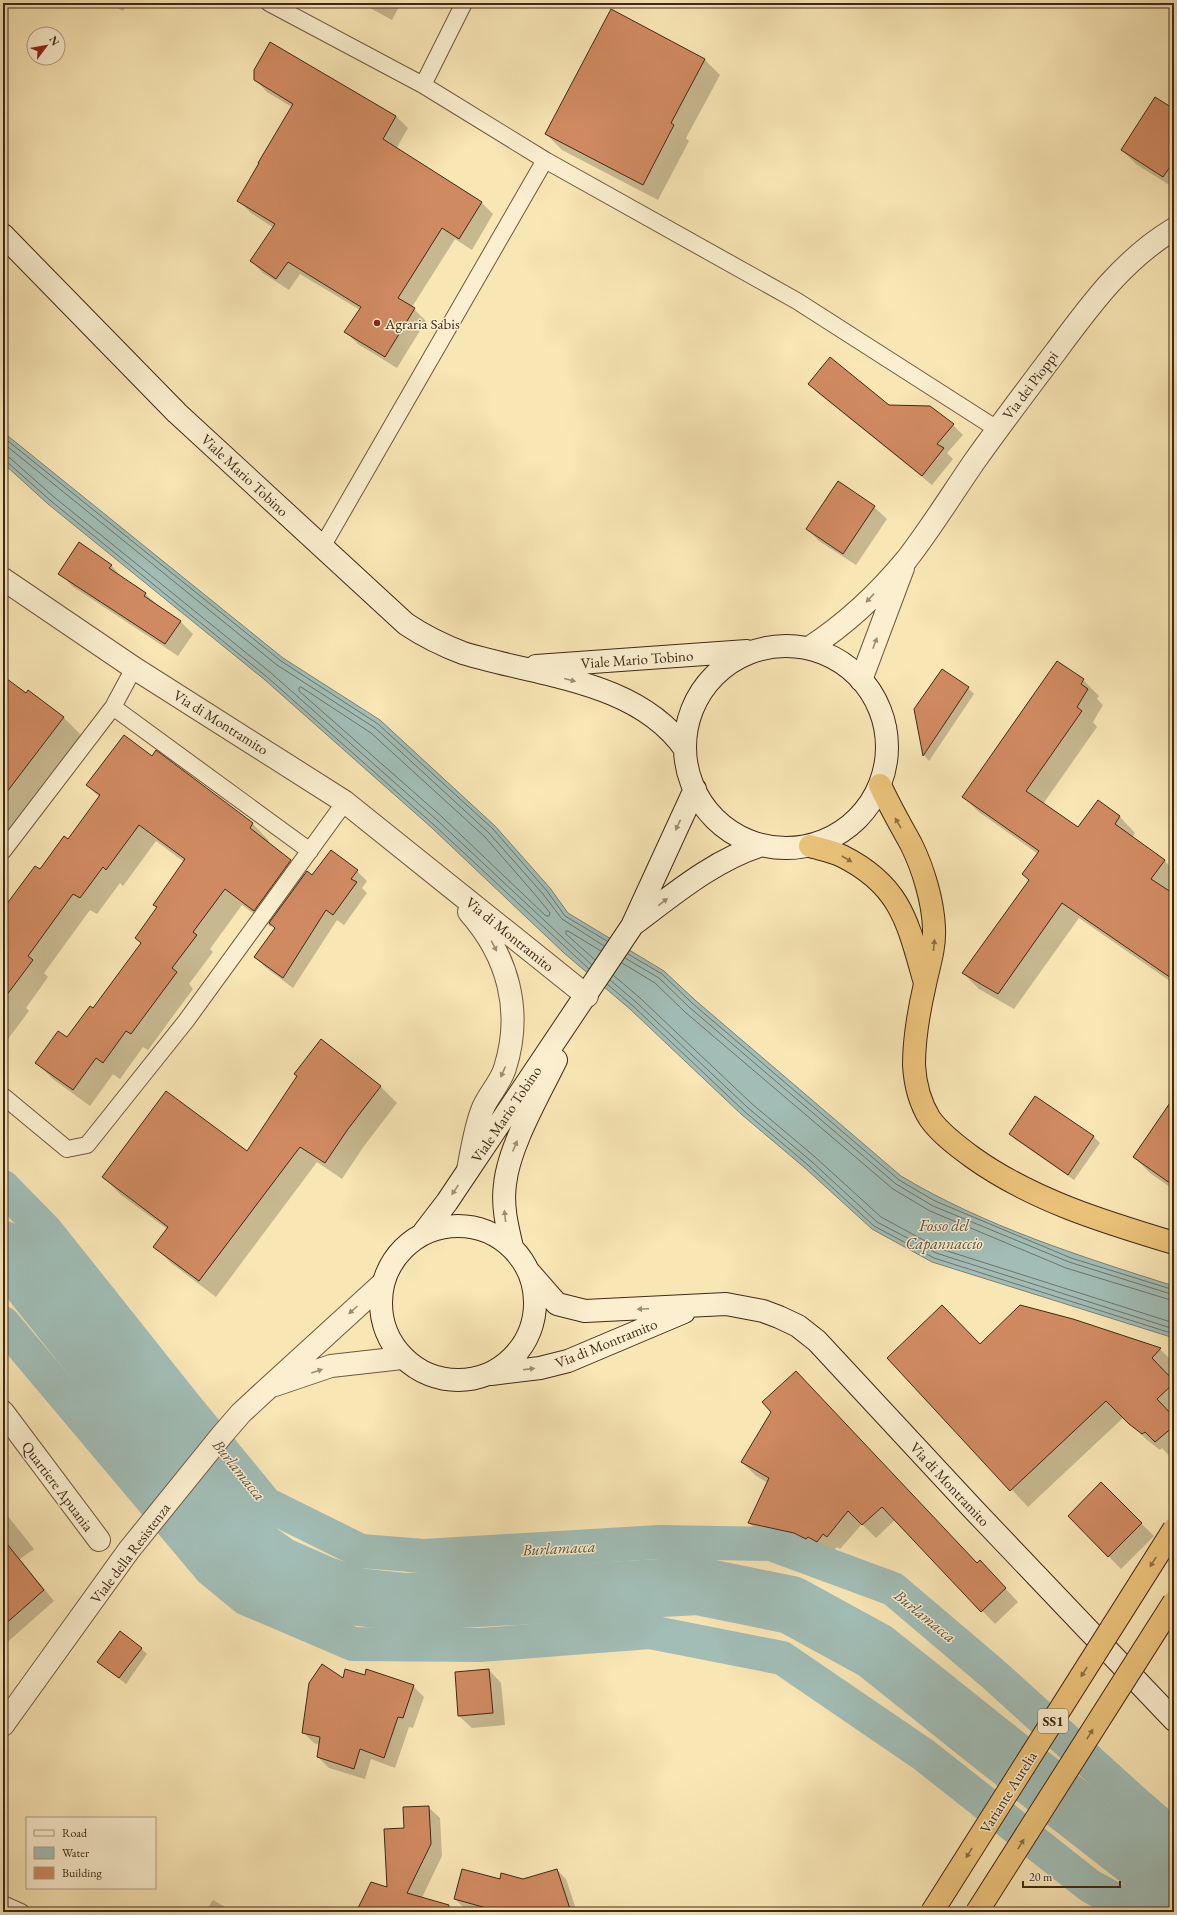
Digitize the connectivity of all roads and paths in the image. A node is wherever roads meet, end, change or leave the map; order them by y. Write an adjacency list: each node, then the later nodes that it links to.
1 (269, 3): 3 (lane)
2 (464, 3): 3 (lane)
3 (423, 85): 4 (lane)
4 (545, 160): 7 (lane); 8 (lane)
5 (1174, 229): 7 (main road, Via dei Pioppi)
6 (3, 235): 8 (main road, Viale Mario Tobino)
7 (997, 429): 9 (main road, Via dei Pioppi)
8 (322, 548): 13 (main road, Viale Mario Tobino)
9 (906, 559): 11 (main road, Via dei Pioppi, one-way to 11); 15 (main road, Via dei Pioppi, one-way to 9)
10 (3, 579): 14 (main road, Via di Montramito)
11 (809, 648): 12 (main road); 15 (main road)
12 (755, 651): 13 (main road, Viale Mario Tobino); 17 (main road)
13 (519, 667): 17 (main road, Viale Mario Tobino, one-way to 17)
14 (134, 668): 16 (lane); 20 (main road, Via di Montramito)
15 (861, 680): 18 (main road)
16 (113, 707): 23 (lane); 24 (lane)
17 (685, 749): 19 (main road)
18 (880, 785): 22 (main road); 27 (highway, one-way to 18)
19 (695, 789): 21 (main road); 26 (main road, Viale Mario Tobino, one-way to 26)
20 (345, 802): 24 (lane); 25 (main road, Via di Montramito)
21 (762, 845): 22 (main road); 26 (main road, Viale Mario Tobino, one-way to 21)
22 (810, 846): 27 (highway, one-way to 27)
23 (3, 851)
24 (310, 851): 29 (lane)
25 (434, 873): 28 (main road, Via di Montramito); 30 (main road, Via di Montramito, one-way to 30)
26 (632, 926): 28 (main road, Viale Mario Tobino)
27 (925, 983): 32 (highway)
28 (591, 989): 30 (main road, Viale Mario Tobino); 33 (main road, Viale Mario Tobino, one-way to 28)
29 (3, 1096)
30 (468, 1170): 31 (main road, Viale Mario Tobino, one-way to 31)
31 (424, 1232): 33 (main road); 35 (main road)
32 (1174, 1243)
33 (512, 1248): 34 (main road)
34 (529, 1272): 36 (main road, Via di Montramito, one-way to 34); 38 (main road)
35 (382, 1284): 37 (main road); 39 (main road, Viale della Resistenza, one-way to 39)
36 (696, 1307): 38 (main road, Via di Montramito, one-way to 36); 44 (main road, Via di Montramito)
37 (402, 1358): 38 (main road); 39 (main road, Viale della Resistenza, one-way to 37)
38 (490, 1374)
39 (267, 1388): 45 (main road, Viale della Resistenza)
40 (3, 1412): 42 (main road, Quartiere Apuania)
41 (1174, 1529): 48 (highway, Variante Aurelia / SS1, one-way to 48, bridge)
42 (99, 1540)
43 (1174, 1602): 49 (highway, SS1, one-way to 43, bridge)
44 (1174, 1720)
45 (3, 1725)
46 (3, 1904): 47 (lane)
47 (21, 1912)
48 (932, 1912)
49 (977, 1912)

